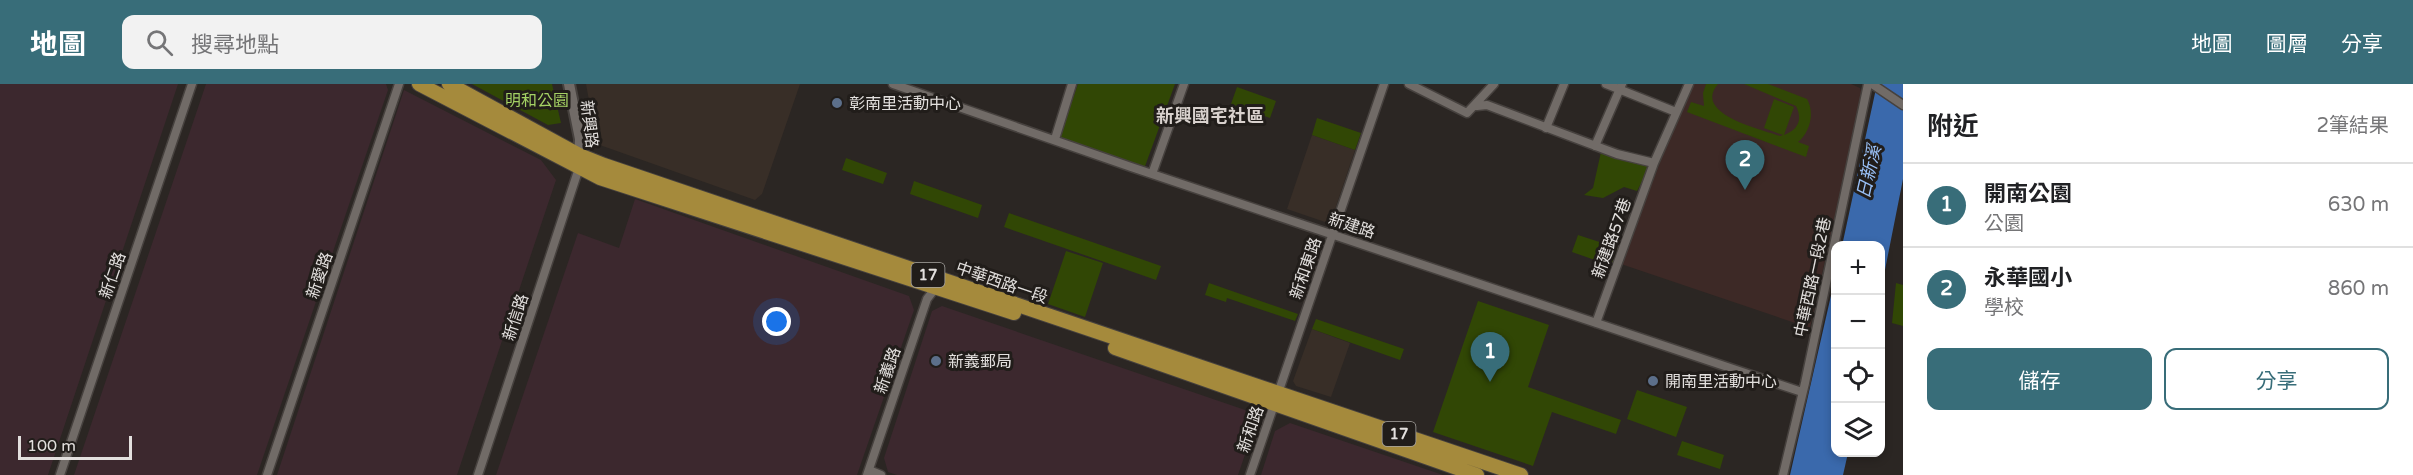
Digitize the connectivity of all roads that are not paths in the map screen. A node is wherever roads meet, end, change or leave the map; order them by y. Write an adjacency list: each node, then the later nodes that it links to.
1 (192, 84): 32 (street, 新仁路)
2 (399, 84): 33 (street, 新愛路)
3 (419, 84): 23 (main road, 中華西路一段 / 17)
4 (449, 84): 23 (main road, 中華西路一段 / 17)
5 (569, 84): 23 (street, 新興路)
6 (893, 84): 21 (street, 新建路)
7 (1072, 84): 21 (street)
8 (1184, 84): 25 (street)
9 (1384, 84): 26 (street, 新和東路)
10 (1409, 84): 18 (street)
11 (1494, 84): 18 (street)
12 (1564, 84): 20 (street)
13 (1606, 84): 16 (street)
14 (1689, 84): 19 (street, 新建路57巷)
15 (1871, 84): 17 (street); 29 (street, 中華西路一段2巷)
16 (1621, 87): 19 (street); 22 (street)
17 (1903, 105)
18 (1476, 106): 20 (street)
19 (1676, 112): 24 (street, 新建路57巷)
20 (1546, 129): 22 (street)
21 (1055, 139): 25 (street, 新建路)
22 (1595, 146): 24 (street)
23 (579, 162): 27 (main road, 中華西路一段 / 17); 34 (street, 新信路)
24 (1654, 163): 28 (street, 新建路57巷)
25 (1152, 174): 26 (street, 新建路)
26 (1332, 234): 28 (street, 新建路); 30 (street, 新和東路)
27 (940, 284): 30 (main road, 中華西路一段 / 17); 31 (street, 新義路)
28 (1596, 323): 29 (street, 新建路)
29 (1802, 393): 39 (street, 中華西路一段2巷)
30 (1276, 398): 36 (street, 新和路); 37 (main road, 中華西路一段 / 17); 38 (main road, 中華西路一段 / 17)
31 (868, 473): 35 (street)
32 (60, 475)
33 (267, 475)
34 (478, 475)
35 (881, 475)
36 (1250, 475)
37 (1477, 475)
38 (1521, 475)
39 (1783, 475)

